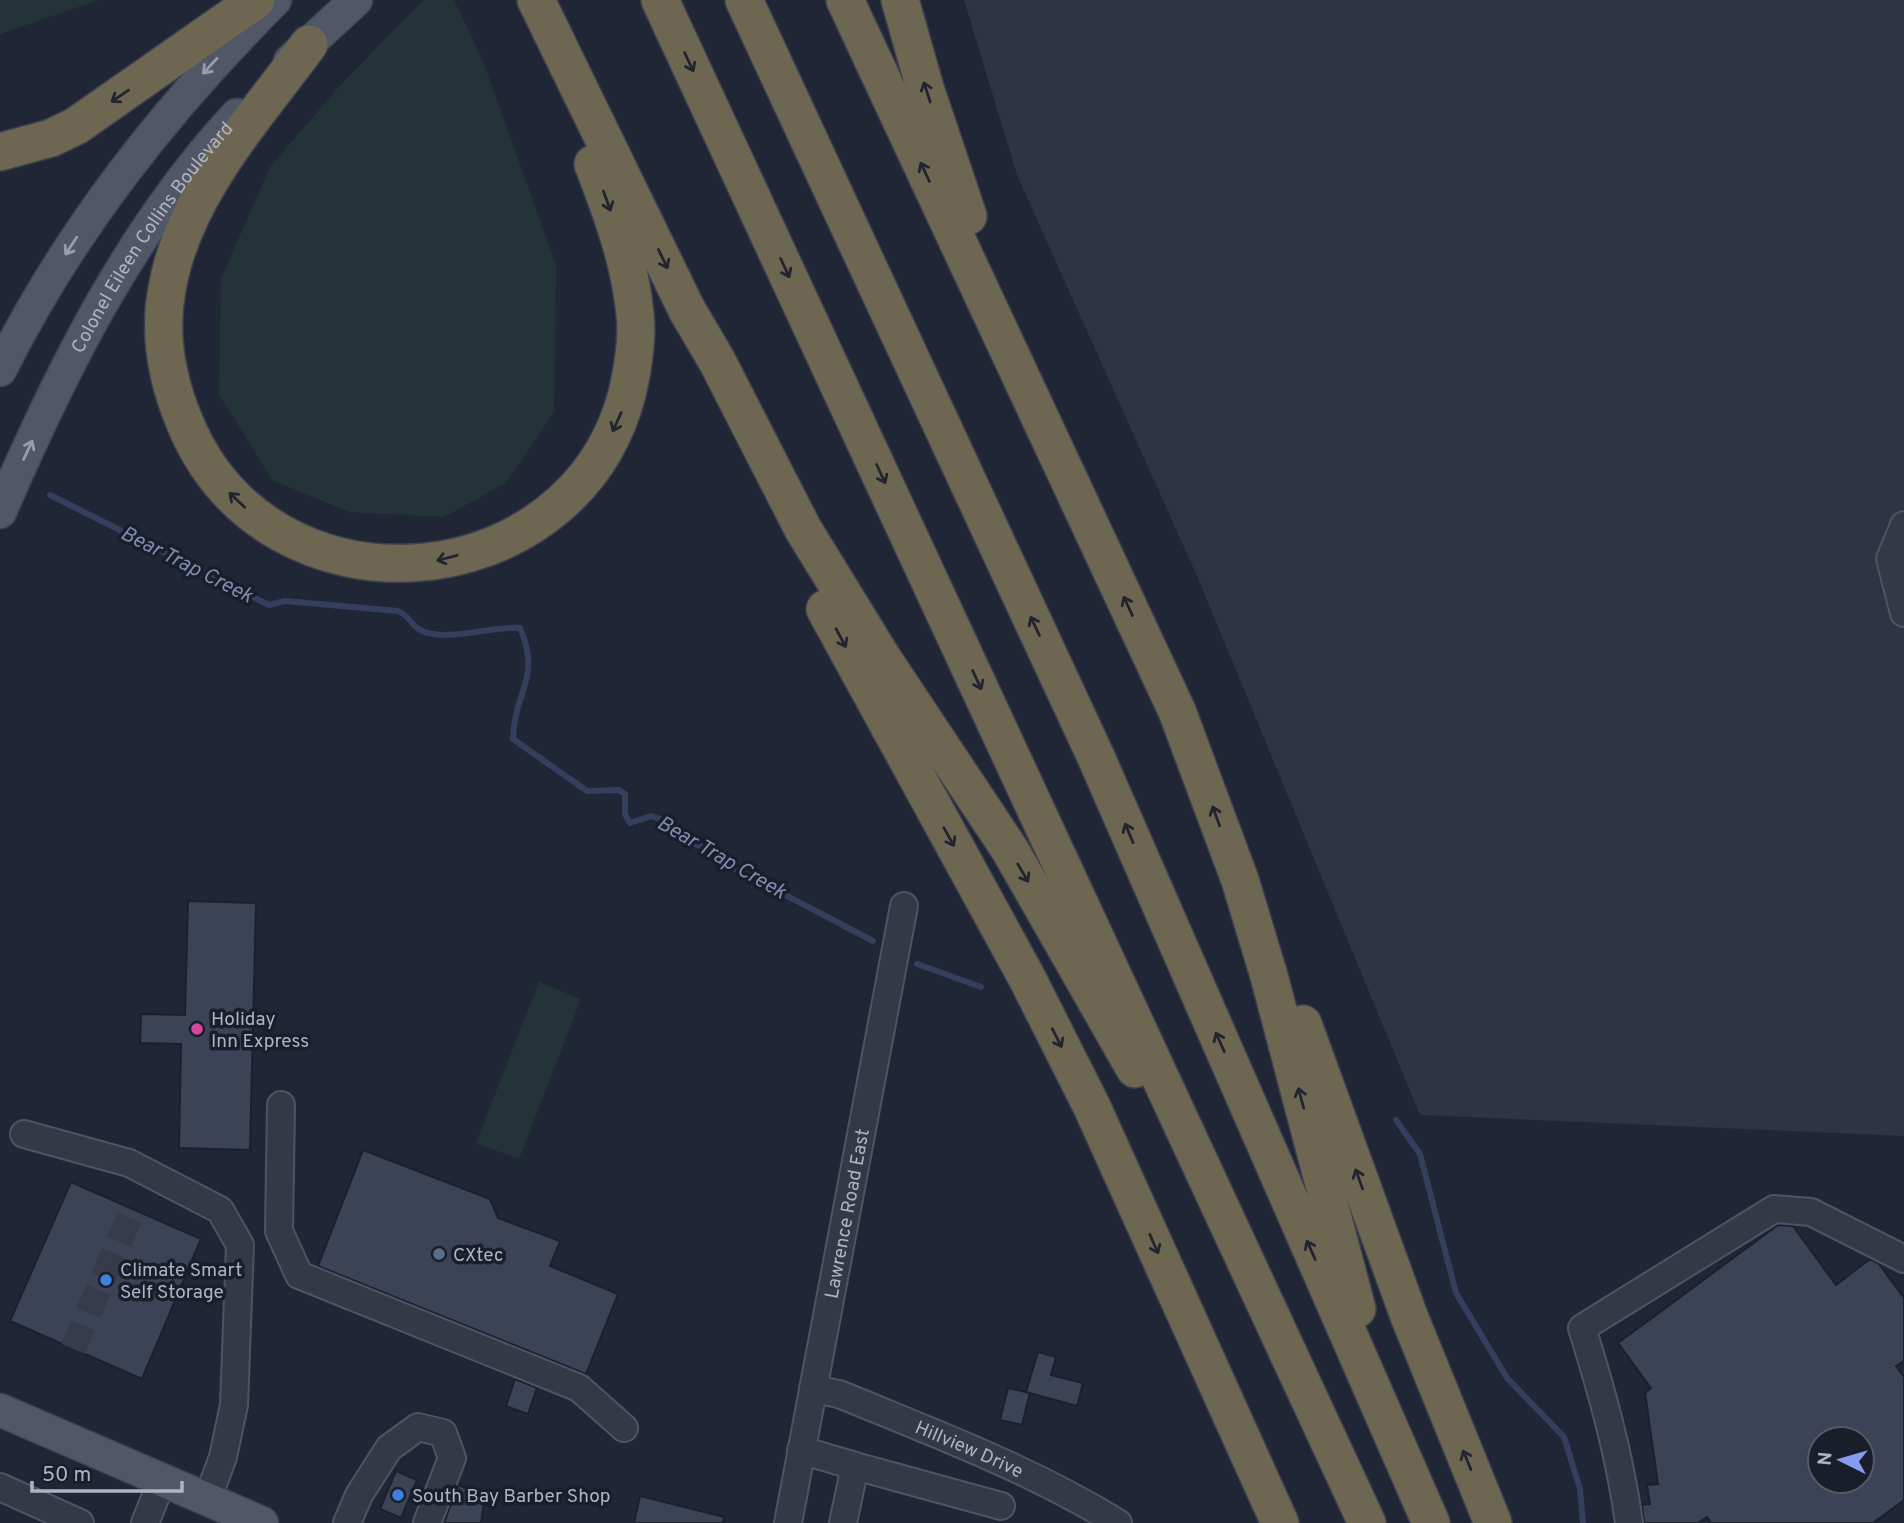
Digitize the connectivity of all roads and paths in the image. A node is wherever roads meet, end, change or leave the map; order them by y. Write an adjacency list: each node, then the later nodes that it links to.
1 (256, 0): 11 (highway, one-way to 11)
2 (275, 0): 13 (main road, one-way to 13)
3 (356, 0): 10 (main road, Colonel Eileen Collins Boulevard)
4 (530, 0): 10 (highway, one-way to 10)
5 (536, 0): 12 (highway, one-way to 12)
6 (660, 0): 23 (highway, one-way to 23)
7 (744, 0): 28 (highway, one-way to 7)
8 (845, 0): 14 (highway, one-way to 8)
9 (900, 0): 14 (highway, one-way to 9)
10 (309, 44): 15 (main road, Colonel Eileen Collins Boulevard, one-way to 10)
11 (0, 152)
12 (687, 310): 23 (highway, one-way to 23); 45 (highway, one-way to 45)
13 (0, 370)
14 (1027, 389): 18 (highway, one-way to 14)
15 (0, 512)
16 (1904, 524): 17 (street)
17 (1904, 613)
18 (1240, 880): 28 (highway, one-way to 18); 48 (highway, one-way to 18)
19 (904, 905): 24 (street, Lawrence Road East)
20 (281, 1105): 29 (street)
21 (24, 1134): 35 (street)
22 (1904, 1259): 49 (street)
23 (1251, 1270): 46 (highway)
24 (813, 1389): 30 (street, Lawrence Road East); 31 (street, Hillview Drive)
25 (0, 1402): 27 (main road)
26 (0, 1410): 27 (main road)
27 (33, 1425): 33 (main road)
28 (1388, 1425): 47 (highway)
29 (624, 1428)
30 (801, 1450): 32 (street); 42 (street, Lawrence Road East)
31 (1010, 1465): 36 (street); 44 (street, Hillview Drive)
32 (855, 1466): 36 (street); 43 (street)
33 (162, 1481): 35 (main road); 38 (street)
34 (0, 1487): 37 (street)
35 (220, 1511): 39 (main road)
36 (1000, 1515)
37 (80, 1523)
38 (145, 1523)
39 (262, 1523)
40 (347, 1523): 41 (street)
41 (427, 1523)
42 (788, 1523)
43 (843, 1523)
44 (1118, 1523)
45 (1280, 1523)
46 (1367, 1523)
47 (1431, 1523)
48 (1493, 1523)
49 (1629, 1523)

